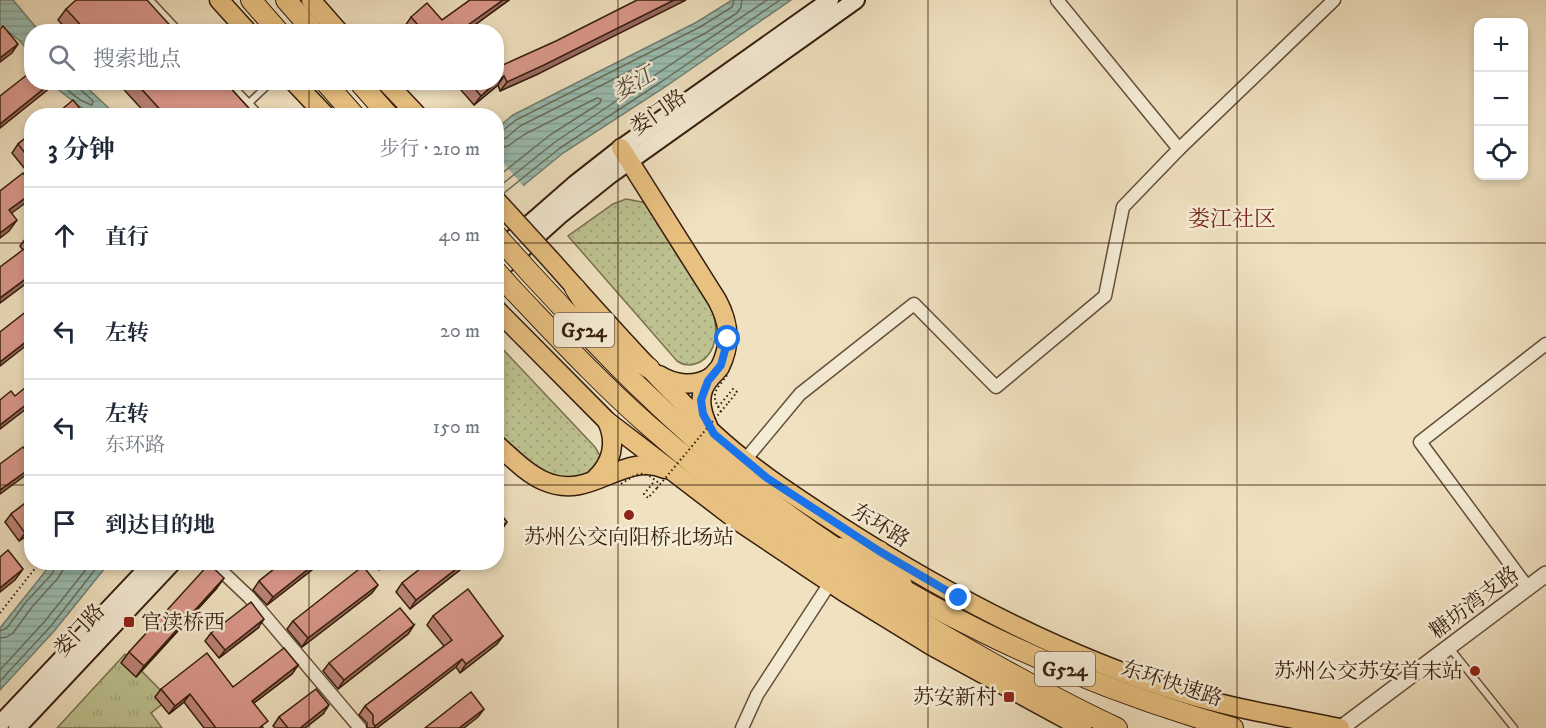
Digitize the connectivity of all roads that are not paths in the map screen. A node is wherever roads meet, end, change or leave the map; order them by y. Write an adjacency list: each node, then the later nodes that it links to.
1 (150, 0): 10 (lane)
2 (219, 0): 11 (main road)
3 (251, 0): 12 (highway)
4 (286, 0): 13 (highway)
5 (311, 0): 14 (main road)
6 (830, 0): 28 (main road, 娄门路)
7 (855, 0): 28 (main road, 娄门路)
8 (1057, 0): 27 (street)
9 (1334, 0): 27 (street)
10 (172, 24)
11 (241, 24)
12 (272, 24)
13 (307, 24)
14 (332, 24)
15 (237, 90): 21 (lane)
16 (263, 90): 21 (lane)
17 (302, 90): 23 (main road)
18 (332, 90): 24 (highway)
19 (365, 90): 25 (highway)
20 (394, 90): 26 (main road)
21 (249, 103): 22 (lane)
22 (254, 108)
23 (318, 108)
24 (348, 108)
25 (382, 108)
26 (411, 108)
27 (1179, 149): 45 (street)
28 (625, 154): 31 (main road, 娄门路); 32 (main road, 娄门路); 40 (main road)
29 (504, 209): 34 (main road, 东环路, bridge)
30 (504, 244): 35 (highway, 东环快速路 / G524, bridge)
31 (504, 246)
32 (504, 265)
33 (504, 280): 63 (highway, G524, bridge)
34 (575, 288): 37 (highway); 39 (main road, 东环路)
35 (572, 316): 37 (highway); 41 (highway, 东环快速路 / G524)
36 (504, 317): 42 (main road)
37 (609, 341): 39 (highway); 41 (highway)
38 (1546, 344): 55 (street)
39 (649, 368): 40 (main road); 43 (main road, 东环路)
40 (720, 376): 43 (main road)
41 (637, 386): 48 (highway, 东环快速路 / G524)
42 (607, 421): 46 (main road); 47 (main road)
43 (714, 434): 45 (main road, 东环路)
44 (504, 451): 47 (main road)
45 (745, 460): 49 (main road, 东环路)
46 (665, 477): 47 (main road); 54 (main road)
47 (591, 483)
48 (837, 548): 49 (highway); 56 (highway, 东环快速路 / G524)
49 (879, 551): 56 (highway); 65 (main road, 东环路)
50 (145, 570): 58 (main road, 娄门路)
51 (165, 570): 59 (main road, 娄门路)
52 (220, 570): 60 (street)
53 (1546, 574): 55 (street, 糖坊湾支路)
54 (830, 583): 61 (street); 62 (main road)
55 (1528, 588): 57 (street, 糖坊湾支路)
56 (905, 590): 64 (highway, 东环快速路 / G524)
57 (1449, 647): 65 (street, 糖坊湾支路); 66 (lane)
58 (0, 724)
59 (17, 728)
60 (360, 728)
61 (742, 728)
62 (1082, 728)
63 (1117, 728)
64 (1233, 728)
65 (1340, 728)
66 (1514, 728)

